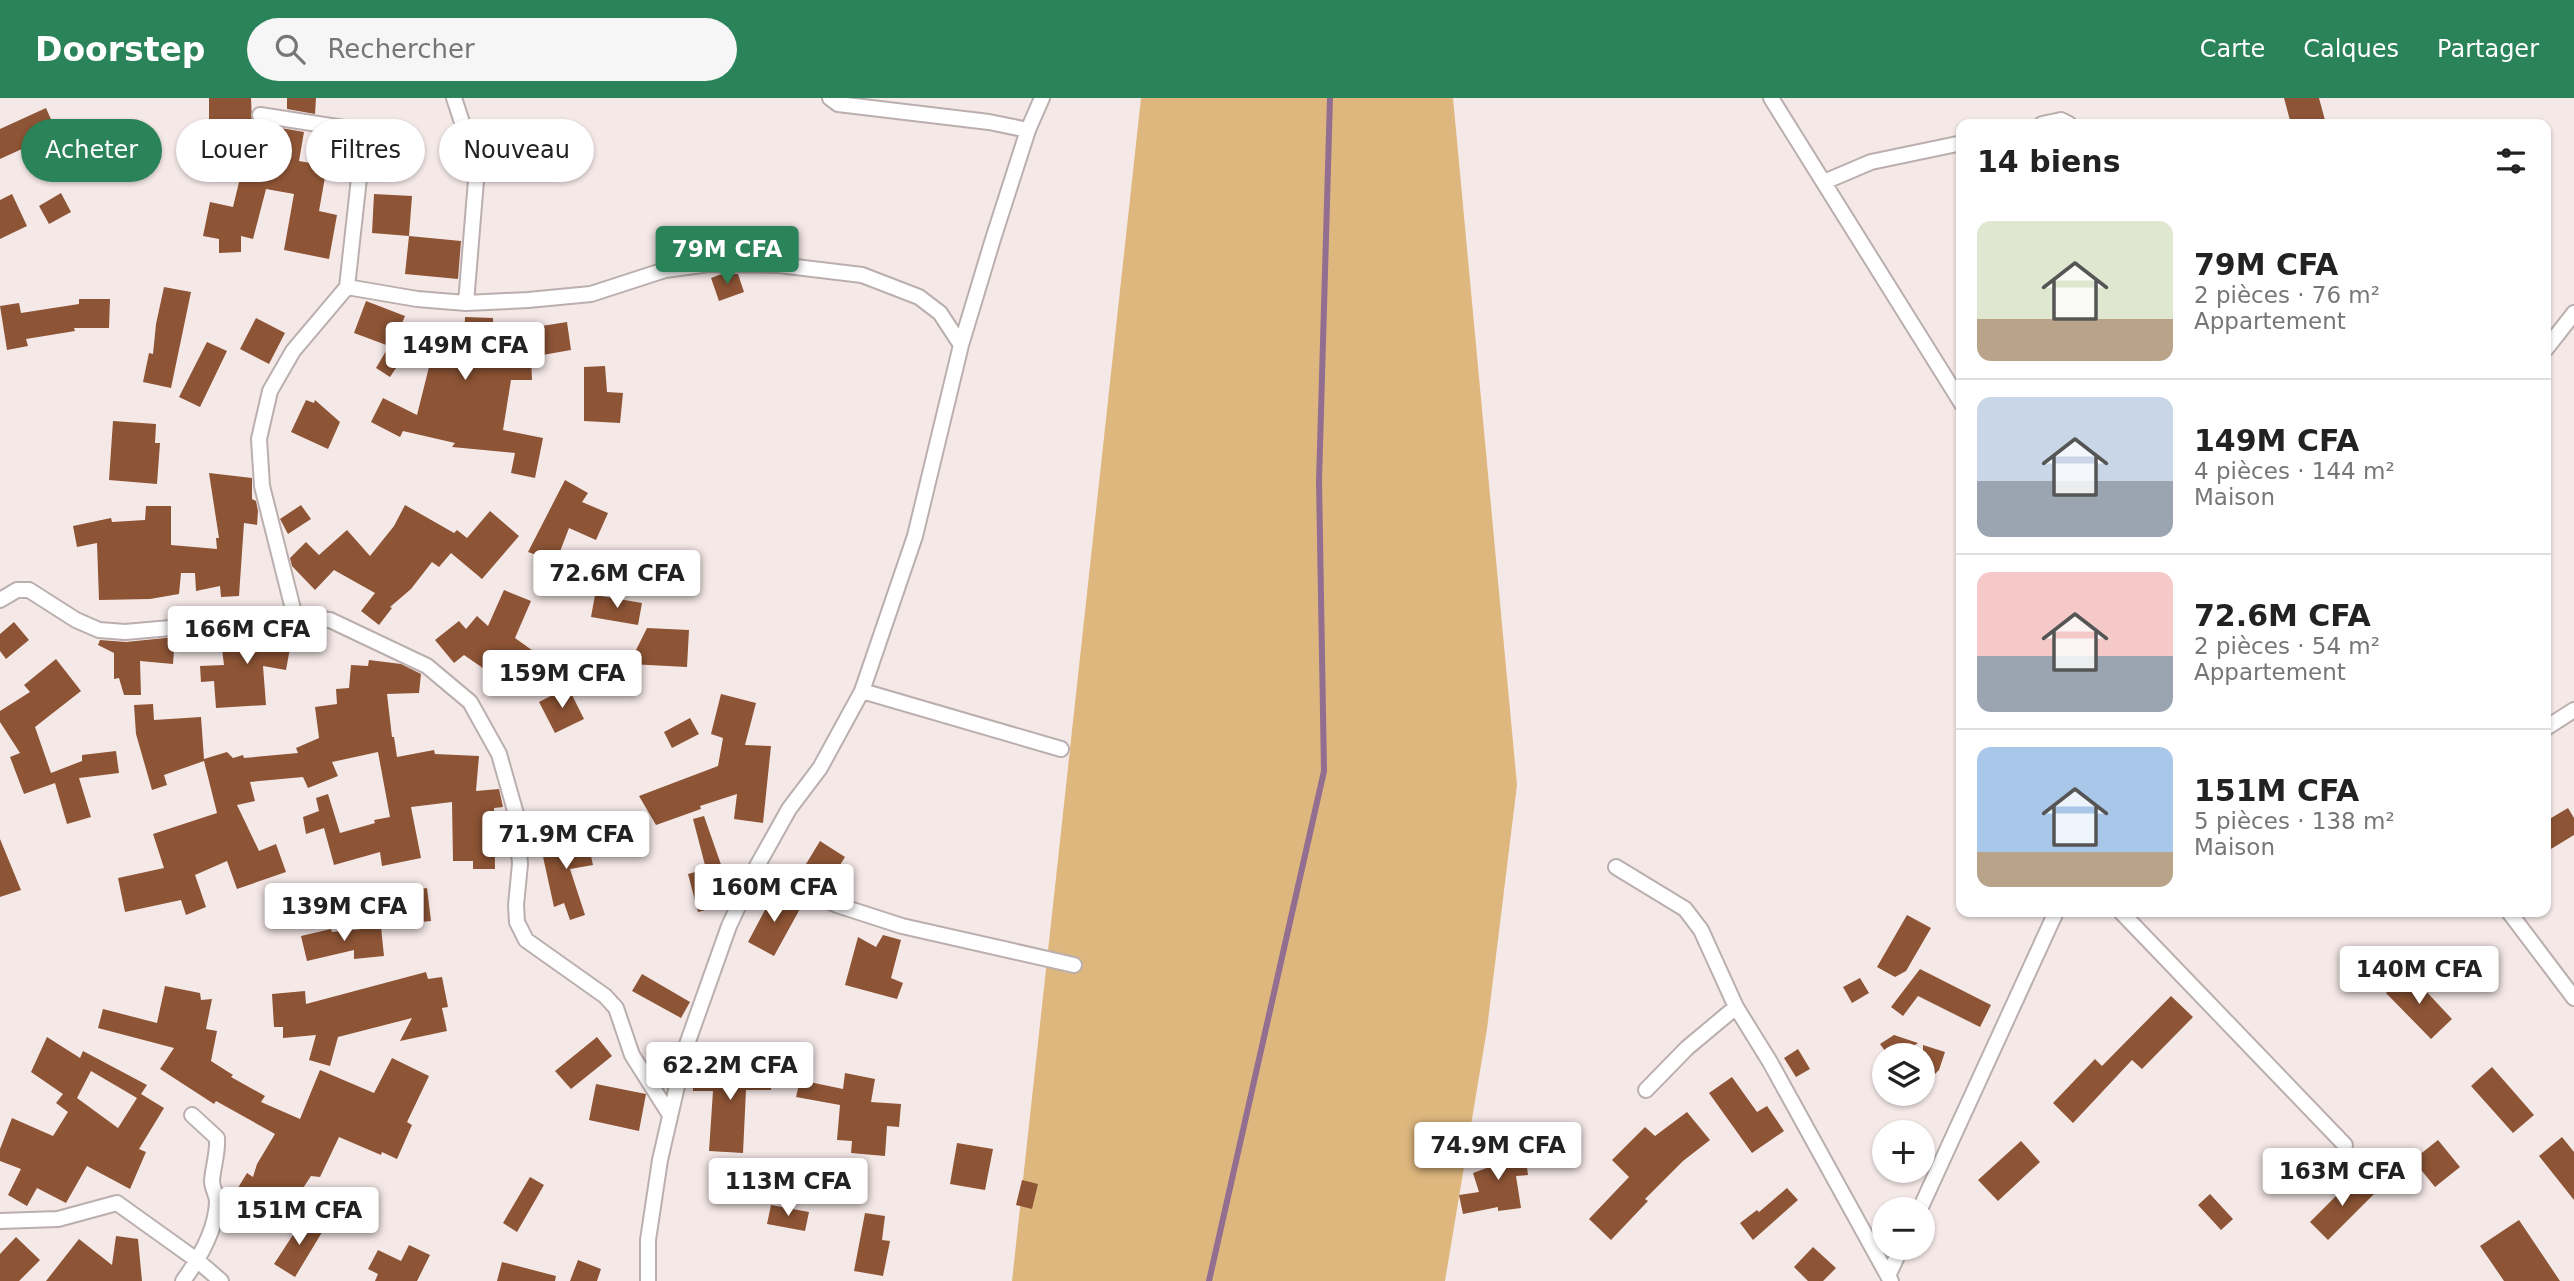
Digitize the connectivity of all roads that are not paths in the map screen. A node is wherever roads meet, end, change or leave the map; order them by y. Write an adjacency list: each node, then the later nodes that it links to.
1 (454, 98): 10 (street)
2 (830, 98): 6 (street)
3 (1042, 98): 6 (street)
4 (1771, 98): 8 (street)
5 (260, 115): 9 (street)
6 (1028, 130): 13 (street)
7 (1956, 145): 8 (street)
8 (1824, 182): 14 (street)
9 (347, 287): 10 (street); 16 (street)
10 (466, 303): 13 (street)
11 (2574, 313): 12 (street)
12 (2551, 343)
13 (961, 345): 17 (street)
14 (1956, 394)
15 (0, 600): 16 (street)
16 (295, 617): 31 (street)
17 (862, 691): 20 (street); 22 (street)
18 (2574, 710): 19 (street)
19 (2551, 725)
20 (1061, 749)
21 (1616, 867): 28 (street)
22 (756, 868): 26 (street); 31 (street)
23 (2054, 917): 33 (street)
24 (2126, 917): 32 (street)
25 (2513, 917): 27 (street)
26 (1074, 965)
27 (2574, 998)
28 (1736, 1007): 29 (street); 37 (street)
29 (1646, 1090)
30 (192, 1115): 36 (street)
31 (670, 1115): 40 (street)
32 (2345, 1145)
33 (1925, 1197)
34 (0, 1221): 36 (street)
35 (1897, 1260): 37 (street)
36 (198, 1261): 38 (street); 39 (street)
37 (1890, 1278)
38 (183, 1281)
39 (221, 1281)
40 (648, 1281)

